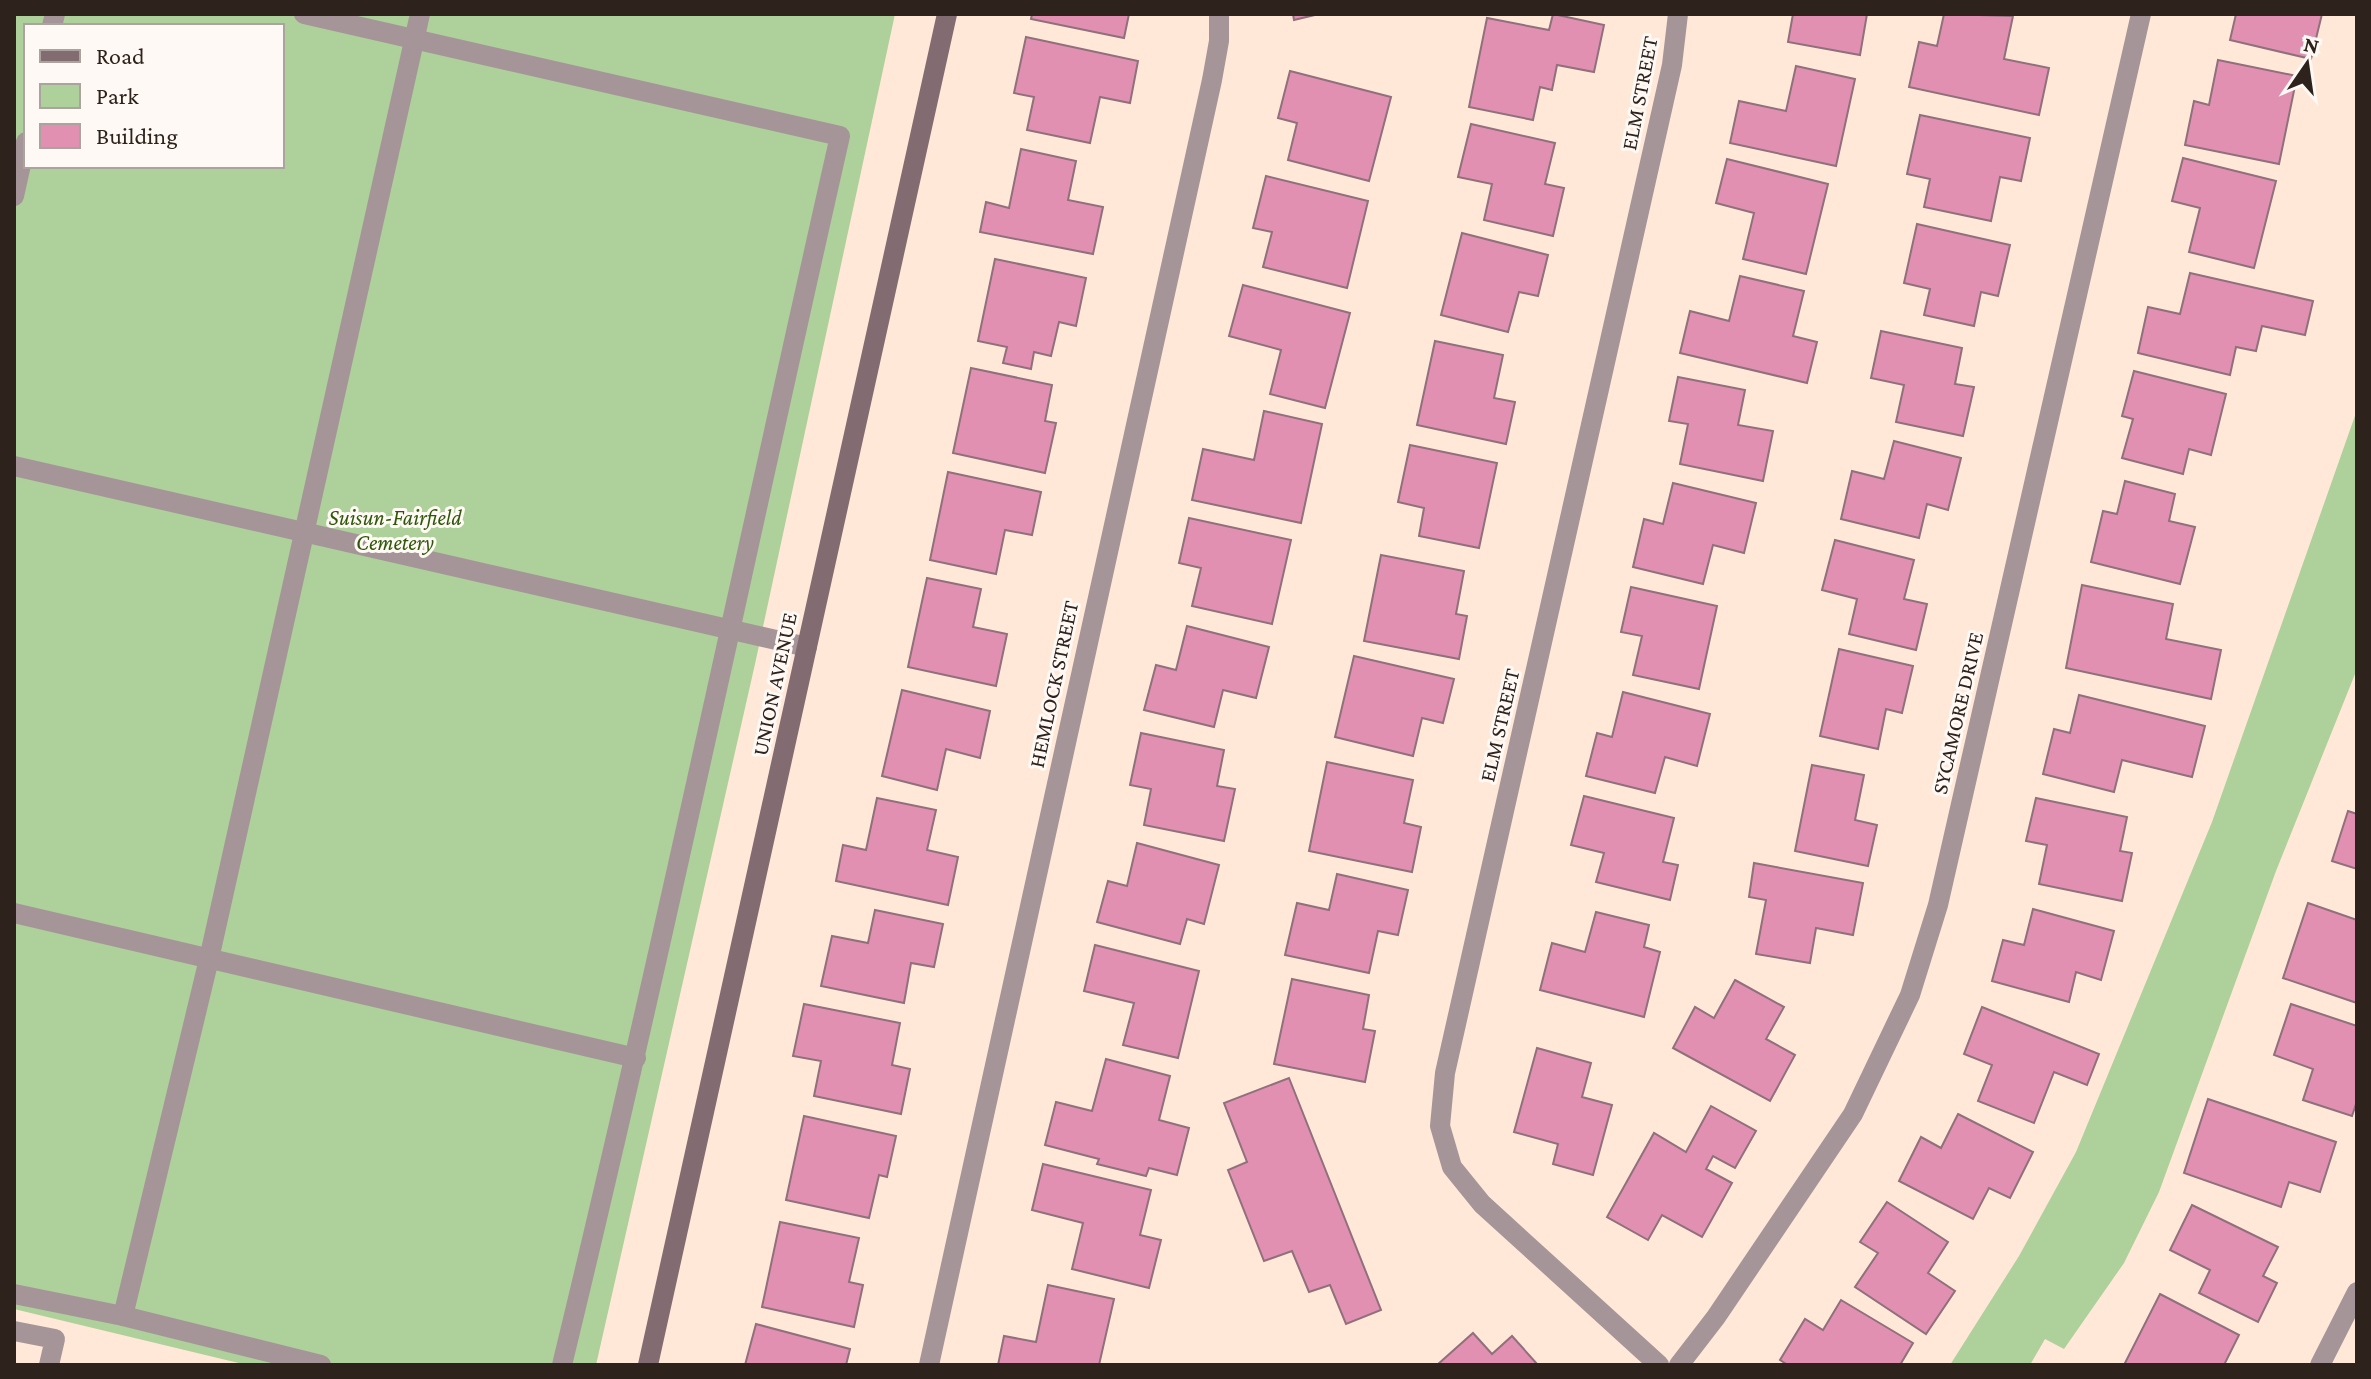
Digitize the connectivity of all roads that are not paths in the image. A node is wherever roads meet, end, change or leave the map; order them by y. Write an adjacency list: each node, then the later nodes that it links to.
1 (304, 14): 7 (street)
2 (420, 14): 7 (street)
3 (947, 14): 13 (street, UNION AVENUE)
4 (1219, 14): 25 (street, HEMLOCK STREET)
5 (1678, 14): 26 (street, ELM STREET)
6 (2141, 14): 27 (street, SYCAMORE DRIVE)
7 (413, 40): 11 (street); 12 (street)
8 (24, 151): 9 (street)
9 (14, 196)
10 (14, 466): 11 (street)
11 (305, 532): 12 (street); 15 (street)
12 (729, 628): 13 (street); 16 (street)
13 (807, 647): 24 (street, UNION AVENUE)
14 (14, 913): 15 (street)
15 (209, 959): 16 (street); 19 (street)
16 (636, 1058): 23 (street)
17 (2357, 1292): 28 (street)
18 (14, 1294): 19 (street)
19 (123, 1316): 22 (street)
20 (14, 1331): 21 (street)
21 (49, 1365)
22 (321, 1365)
23 (562, 1365)
24 (648, 1365)
25 (929, 1365)
26 (1659, 1365)
27 (1679, 1365)
28 (2320, 1365)

